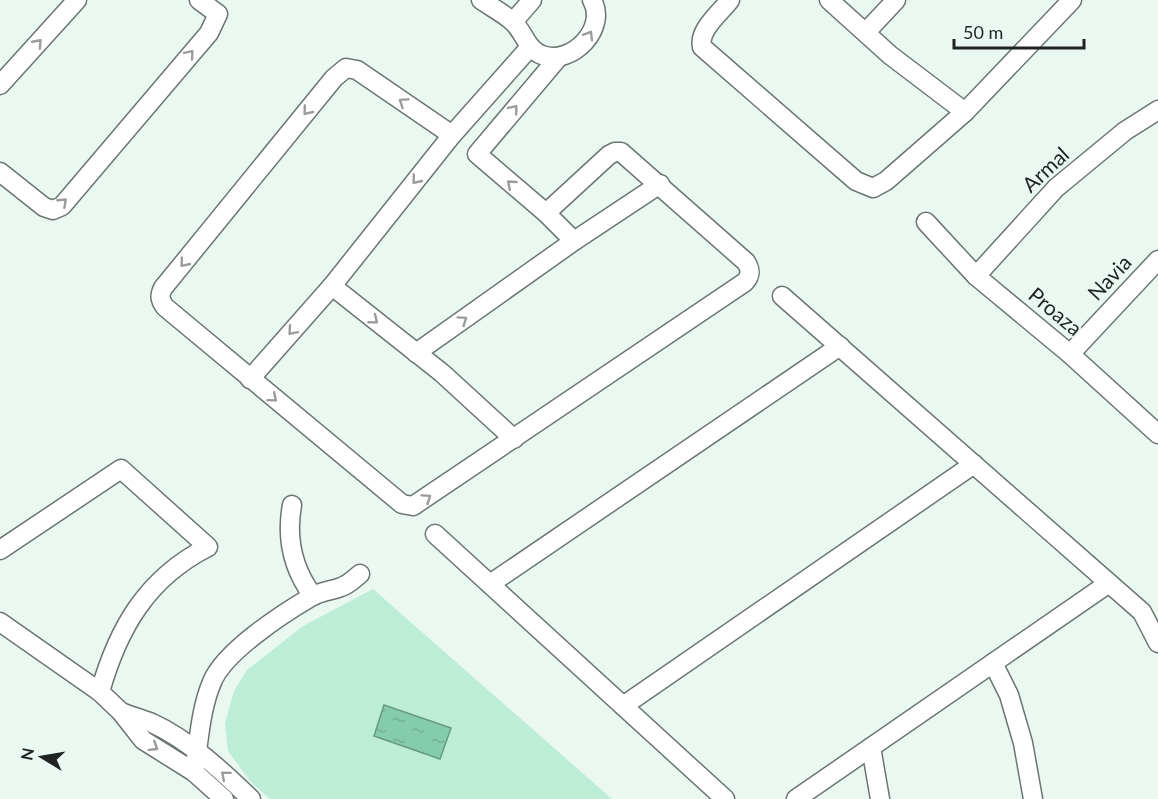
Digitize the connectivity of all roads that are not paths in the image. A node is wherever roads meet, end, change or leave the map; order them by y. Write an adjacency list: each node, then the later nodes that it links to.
1 (77, 0): 14 (street, one-way to 1)
2 (199, 0): 18 (street, one-way to 2)
3 (481, 0): 10 (street)
4 (532, 0): 10 (street)
5 (729, 0): 16 (street)
6 (829, 0): 11 (street)
7 (896, 0): 11 (street)
8 (1072, 0): 16 (street)
9 (597, 3): 13 (street, one-way to 9)
10 (513, 22): 12 (street)
11 (866, 32): 16 (street)
12 (530, 47): 13 (street); 17 (street)
13 (558, 58): 20 (street, one-way to 13)
14 (0, 85)
15 (1158, 110): 24 (street, Armal)
16 (964, 112)
17 (452, 135): 25 (street, one-way to 25); 30 (street, one-way to 30)
18 (0, 172)
19 (660, 184): 20 (street); 22 (street); 32 (street)
20 (546, 213): 22 (street)
21 (927, 222): 24 (street, Proaza)
22 (574, 241): 28 (street, one-way to 22)
23 (1158, 260): 29 (street, Navia)
24 (976, 276): 29 (street, Proaza)
25 (332, 286): 28 (street, one-way to 28); 30 (street, one-way to 30)
26 (782, 296): 27 (street)
27 (840, 346): 33 (street); 39 (street)
28 (416, 354): 32 (street)
29 (1070, 354): 31 (street, Proaza)
30 (250, 379): 32 (street, one-way to 32)
31 (1158, 434)
32 (514, 439)
33 (974, 464): 38 (street); 45 (street)
34 (292, 505): 40 (street)
35 (435, 534): 39 (street)
36 (0, 550): 44 (street)
37 (360, 574): 40 (street)
38 (1109, 583): 42 (street); 43 (street)
39 (490, 584): 45 (street)
40 (313, 596): 48 (street)
41 (0, 622): 44 (street)
42 (1158, 643)
43 (993, 663): 47 (street); 55 (street)
44 (100, 692): 46 (street)
45 (623, 706): 52 (street)
46 (121, 712): 48 (street); 49 (street, one-way to 49)
47 (871, 747): 53 (street); 54 (street)
48 (197, 752): 49 (street); 51 (street, one-way to 48)
49 (194, 772): 50 (street)
50 (224, 799)
51 (251, 799)
52 (725, 799)
53 (796, 799)
54 (880, 799)
55 (1033, 799)

